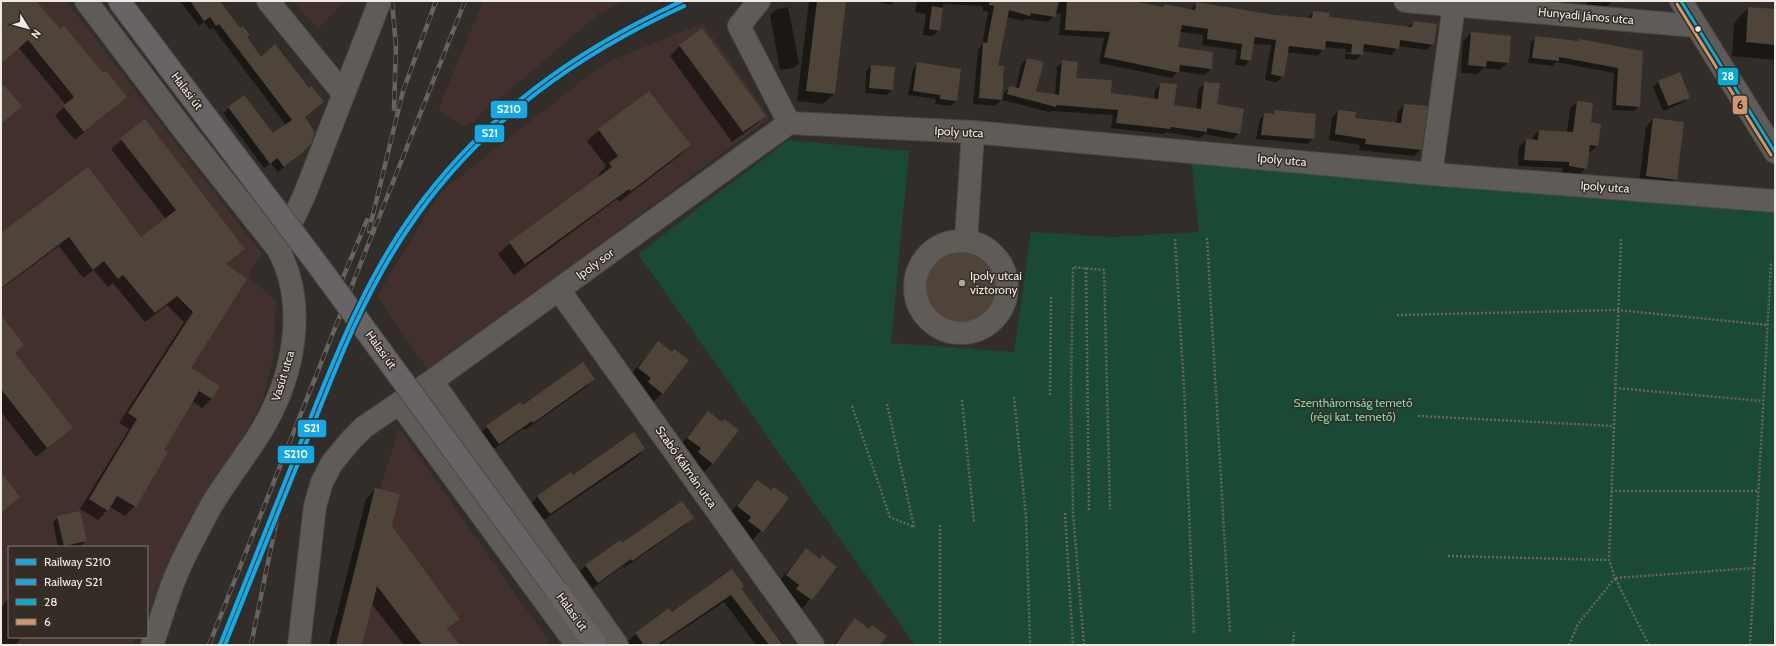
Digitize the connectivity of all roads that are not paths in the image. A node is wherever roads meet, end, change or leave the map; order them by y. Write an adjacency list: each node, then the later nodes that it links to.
1 (86, 1): 17 (street)
2 (118, 1): 24 (main road, Halasi út, bridge)
3 (268, 1): 10 (street)
4 (380, 1): 10 (street)
5 (759, 1): 11 (street)
6 (1405, 1): 8 (street, Hunyadi János utca)
7 (1681, 1): 9 (street)
8 (1454, 5): 9 (street, Hunyadi János utca); 14 (street)
9 (1696, 26): 13 (street)
10 (343, 92): 17 (street)
11 (789, 124): 12 (street, Ipoly utca); 18 (street, Ipoly sor)
12 (973, 132): 14 (street, Ipoly utca); 16 (street)
13 (1775, 152)
14 (1431, 174): 15 (street, Ipoly utca)
15 (1775, 201)
16 (966, 240): 16 (street)
17 (278, 249): 21 (street, Vasút utca)
18 (559, 290): 19 (street, Ipoly sor); 26 (street, Szabó Kálmán utca)
19 (432, 381): 20 (street, Ipoly sor); 25 (street)
20 (400, 404): 22 (street); 23 (street)
21 (152, 645)
22 (299, 645)
23 (577, 645)
24 (596, 645)
25 (617, 645)
26 (813, 645)

